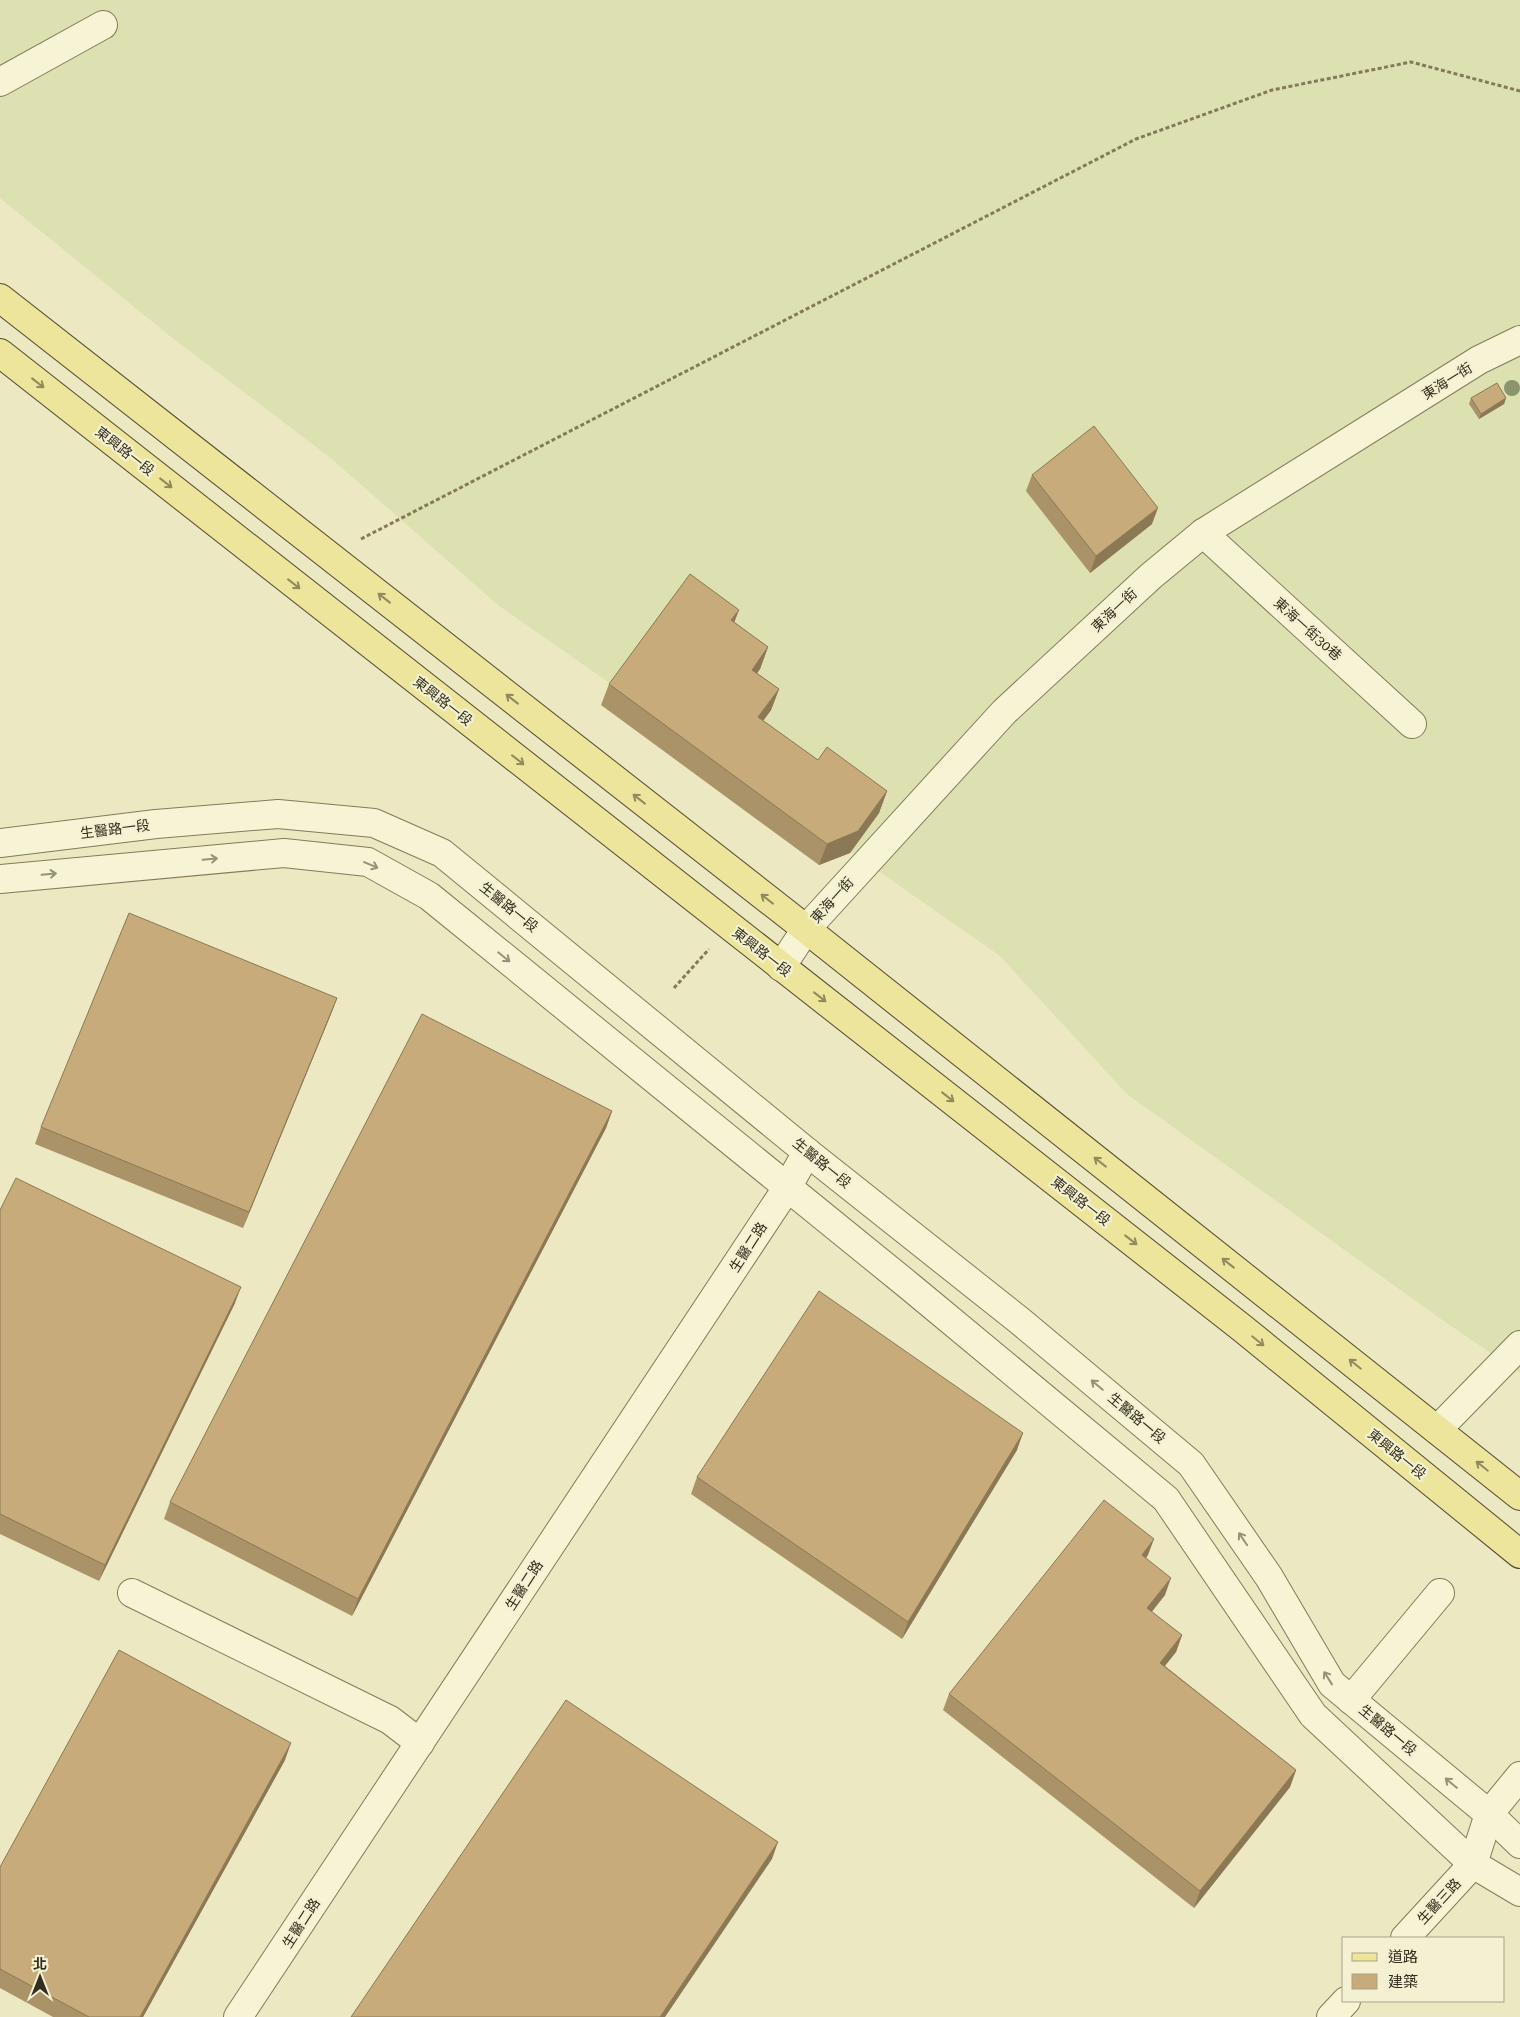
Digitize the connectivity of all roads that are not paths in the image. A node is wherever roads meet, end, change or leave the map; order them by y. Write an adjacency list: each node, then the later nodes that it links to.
1 (103, 25): 2 (street)
2 (0, 82)
3 (0, 298): 10 (main road, one-way to 3)
4 (1520, 340): 6 (street, 東海一街)
5 (0, 353): 11 (main road, 東興路一段, one-way to 11)
6 (1203, 533): 7 (street, 東海一街30巷); 10 (street, 東海一街)
7 (1412, 724)
8 (0, 843): 12 (street, 生醫路一段)
9 (0, 879): 13 (street, one-way to 13)
10 (806, 929): 11 (street, 東海一街); 15 (main road, one-way to 10)
11 (781, 967): 17 (main road, 東興路一段, one-way to 17)
12 (807, 1152): 13 (street, 生醫二路); 20 (street, 生醫路一段, one-way to 12)
13 (787, 1188): 21 (street, 生醫二路); 26 (street)
14 (1520, 1345): 15 (street)
15 (1437, 1430): 16 (main road, one-way to 15)
16 (1520, 1496)
17 (1520, 1554)
18 (132, 1592): 21 (street)
19 (1440, 1592): 20 (street)
20 (1351, 1700): 23 (street, 生醫路一段, one-way to 20)
21 (420, 1743): 30 (street, 生醫二路)
22 (1520, 1776): 23 (street)
23 (1489, 1814): 24 (street, 生醫路一段); 26 (street)
24 (1520, 1844)
25 (1520, 1850): 26 (street)
26 (1473, 1864): 27 (street); 28 (street, 生醫三路)
27 (1520, 1892)
28 (1405, 1937)
29 (1345, 2002): 31 (street)
30 (238, 2017)
31 (1331, 2017)

